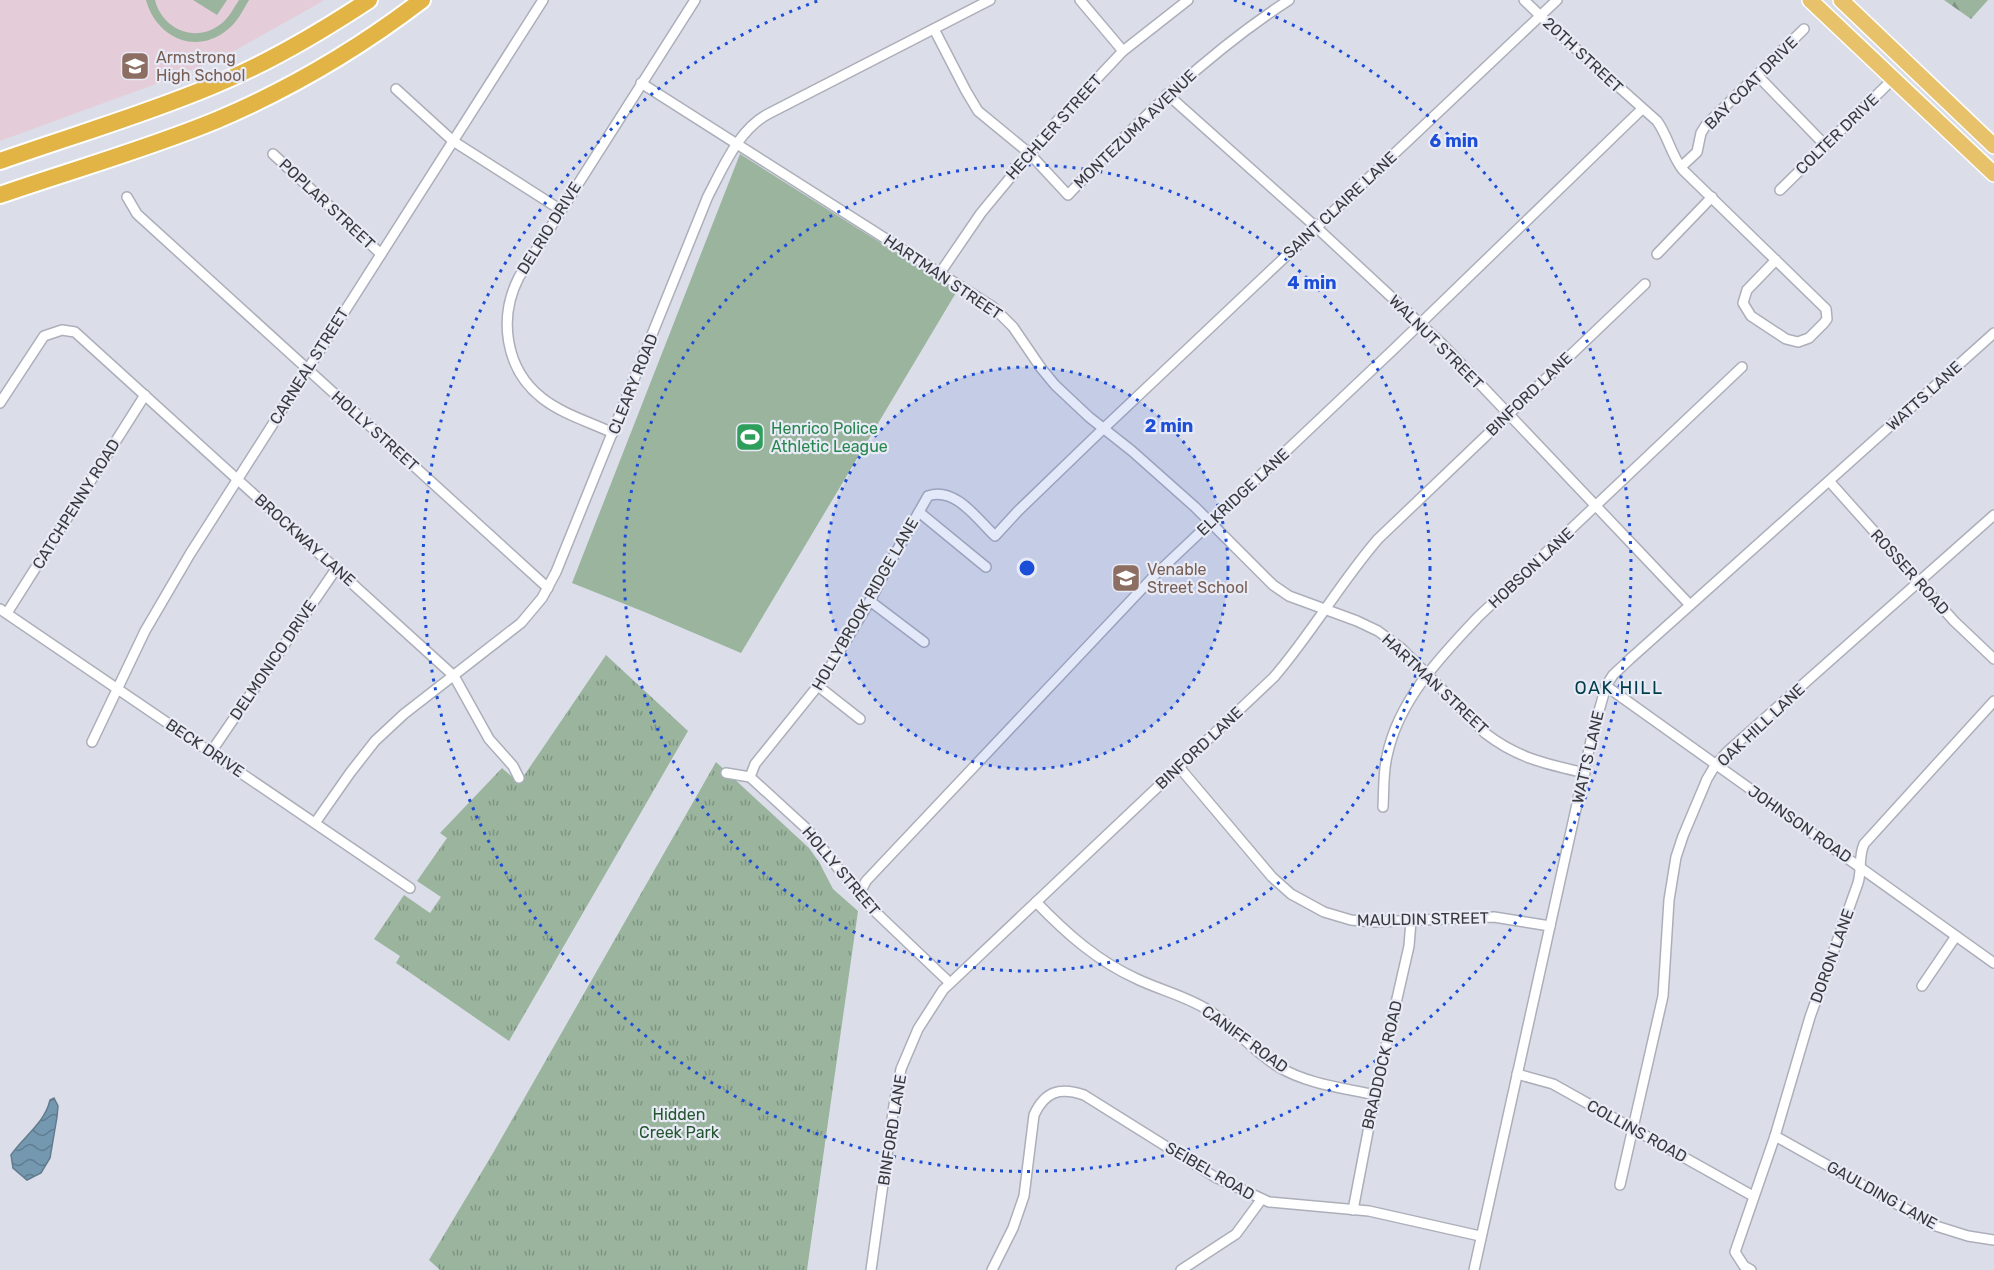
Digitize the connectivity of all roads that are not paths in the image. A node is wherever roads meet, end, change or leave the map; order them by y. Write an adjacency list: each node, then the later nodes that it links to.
1 (369, 0): 29 (highway)
2 (422, 0): 33 (highway)
3 (543, 0): 23 (street, CARNEAL STREET)
4 (694, 0): 19 (street, DELRIO DRIVE)
5 (990, 0): 14 (street, CLEARY ROAD)
6 (1080, 0): 16 (street)
7 (1188, 0): 16 (street, HECHLER STREET)
8 (1289, 0): 21 (street, MONTEZUMA AVENUE)
9 (1524, 0): 13 (street, 20TH STREET)
10 (1557, 0): 13 (street, SAINT CLAIRE LANE)
11 (1810, 0): 18 (highway)
12 (1841, 0): 26 (highway)
13 (1541, 16): 22 (street, 20TH STREET); 37 (street, SAINT CLAIRE LANE)
14 (934, 29): 24 (street, CLEARY ROAD); 27 (street)
15 (1804, 29): 17 (street, BAY COAT DRIVE)
16 (1123, 51): 27 (street, HECHLER STREET)
17 (1757, 75): 25 (street); 30 (street, BAY COAT DRIVE)
18 (1894, 78): 25 (street, COLTER DRIVE); 31 (highway)
19 (641, 83): 24 (street, HARTMAN STREET); 36 (street, DELRIO DRIVE)
20 (396, 89): 23 (street)
21 (1167, 94): 27 (street, MONTEZUMA AVENUE); 37 (street, WALNUT STREET)
22 (1642, 109): 30 (street, 20TH STREET); 43 (street, ELKRIDGE LANE)
23 (453, 141): 36 (street); 38 (street, CARNEAL STREET)
24 (738, 145): 41 (street, HARTMAN STREET); 51 (street, CLEARY ROAD)
25 (1826, 145): 32 (street, COLTER DRIVE)
26 (1994, 146)
27 (1029, 153): 41 (street, HECHLER STREET)
28 (273, 154): 38 (street, POPLAR STREET)
29 (0, 161)
30 (1681, 167): 35 (street, 20TH STREET)
31 (1994, 174)
32 (1780, 190)
33 (0, 195)
34 (127, 197): 46 (street, HOLLY STREET)
35 (1712, 198): 39 (street); 40 (street, 20TH STREET)
36 (561, 210): 51 (street, DELRIO DRIVE)
37 (1317, 227): 43 (street, WALNUT STREET); 50 (street, SAINT CLAIRE LANE)
38 (381, 254): 46 (street, CARNEAL STREET)
39 (1657, 254)
40 (1776, 260): 40 (street, 20TH STREET)
41 (940, 273): 50 (street, HARTMAN STREET)
42 (1645, 284): 49 (street, BINFORD LANE)
43 (1420, 323): 49 (street, WALNUT STREET); 57 (street, ELKRIDGE LANE)
44 (1994, 333): 53 (street, WATTS LANE)
45 (1742, 367): 54 (street, HOBSON LANE)
46 (307, 369): 52 (street, CARNEAL STREET); 62 (street, HOLLY STREET)
47 (145, 395): 48 (street, BROCKWAY LANE); 52 (street, BROCKWAY LANE); 66 (street, CATCHPENNY ROAD)
48 (0, 403)
49 (1508, 414): 54 (street, WALNUT STREET); 65 (street, BINFORD LANE)
50 (1104, 428): 57 (street, HARTMAN STREET); 58 (street, SAINT CLAIRE LANE)
51 (613, 433): 62 (street, CLEARY ROAD)
52 (237, 479): 60 (street, BROCKWAY LANE); 73 (street, CARNEAL STREET)
53 (1830, 482): 61 (street, ROSSER ROAD); 64 (street, WATTS LANE)
54 (1596, 506): 64 (street, WALNUT STREET); 69 (street, HOBSON LANE)
55 (919, 512): 58 (street, HOLLYBROOK RIDGE LANE); 59 (street); 63 (street, HOLLYBROOK RIDGE LANE)
56 (1994, 515): 61 (street, OAK HILL LANE)
57 (1211, 522): 65 (street, HARTMAN STREET); 88 (street, ELKRIDGE LANE)
58 (995, 536)
59 (986, 567)
60 (336, 568): 70 (street, BROCKWAY LANE); 77 (street, DELMONICO DRIVE)
61 (1919, 582): 68 (street, ROSSER ROAD); 78 (street, OAK HILL LANE)
62 (548, 588): 70 (street, CLEARY ROAD)
63 (870, 602): 67 (street); 71 (street, HOLLYBROOK RIDGE LANE)
64 (1690, 605): 72 (street, WATTS LANE)
65 (1325, 609): 69 (street, HARTMAN STREET); 79 (street, BINFORD LANE)
66 (3, 611): 73 (street, BECK DRIVE)
67 (924, 642)
68 (1994, 659)
69 (1428, 675): 81 (street, HARTMAN STREET); 84 (street, HOBSON LANE)
70 (454, 676): 83 (street, BROCKWAY LANE); 85 (street, CLEARY ROAD)
71 (818, 686): 75 (street); 82 (street, HOLLYBROOK RIDGE LANE)
72 (1606, 686): 78 (street, JOHNSON ROAD); 81 (street, WATTS LANE)
73 (117, 688): 76 (street, CARNEAL STREET); 77 (street, BECK DRIVE)
74 (1994, 701): 86 (street, DORON LANE)
75 (860, 719)
76 (92, 742)
77 (211, 752): 85 (street, BECK DRIVE)
78 (1716, 764): 86 (street, JOHNSON ROAD); 98 (street, OAK HILL LANE)
79 (1179, 767): 89 (street, BINFORD LANE); 90 (street, MAULDIN STREET)
80 (726, 773): 82 (street)
81 (1584, 773): 91 (street, WATTS LANE)
82 (750, 777): 88 (street, HOLLY STREET)
83 (519, 778)
84 (1383, 807)
85 (315, 823): 87 (street, BECK DRIVE)
86 (1860, 867): 92 (street, JOHNSON ROAD); 99 (street, DORON LANE)
87 (410, 888)
88 (861, 891): 94 (street, HOLLY STREET)
89 (1036, 902): 94 (street, BINFORD LANE); 97 (street, CANIFF ROAD)
90 (1411, 921): 91 (street, MAULDIN STREET); 97 (street, BRADDOCK ROAD)
91 (1550, 926): 96 (street, WATTS LANE)
92 (1956, 936): 93 (street, JOHNSON ROAD); 95 (street)
93 (1994, 963)
94 (950, 983): 106 (street, BINFORD LANE)
95 (1922, 986)
96 (1517, 1074): 98 (street, COLLINS ROAD); 104 (street, WATTS LANE)
97 (1376, 1095): 103 (street, BRADDOCK ROAD)
98 (1634, 1129): 100 (street, OAK HILL LANE); 101 (street, COLLINS ROAD)
99 (1774, 1136): 101 (street, DORON LANE); 105 (street, GAULDING LANE)
100 (1620, 1185)
101 (1753, 1196): 110 (street, DORON LANE)
102 (1261, 1200): 103 (street, SEIBEL ROAD); 107 (street, SEIBEL ROAD); 108 (street)
103 (1353, 1210): 104 (street, SEIBEL ROAD)
104 (1480, 1236): 109 (street, WATTS LANE)
105 (1994, 1240)
106 (871, 1270)
107 (992, 1270)
108 (1182, 1270)
109 (1474, 1270)
110 (1751, 1270)

